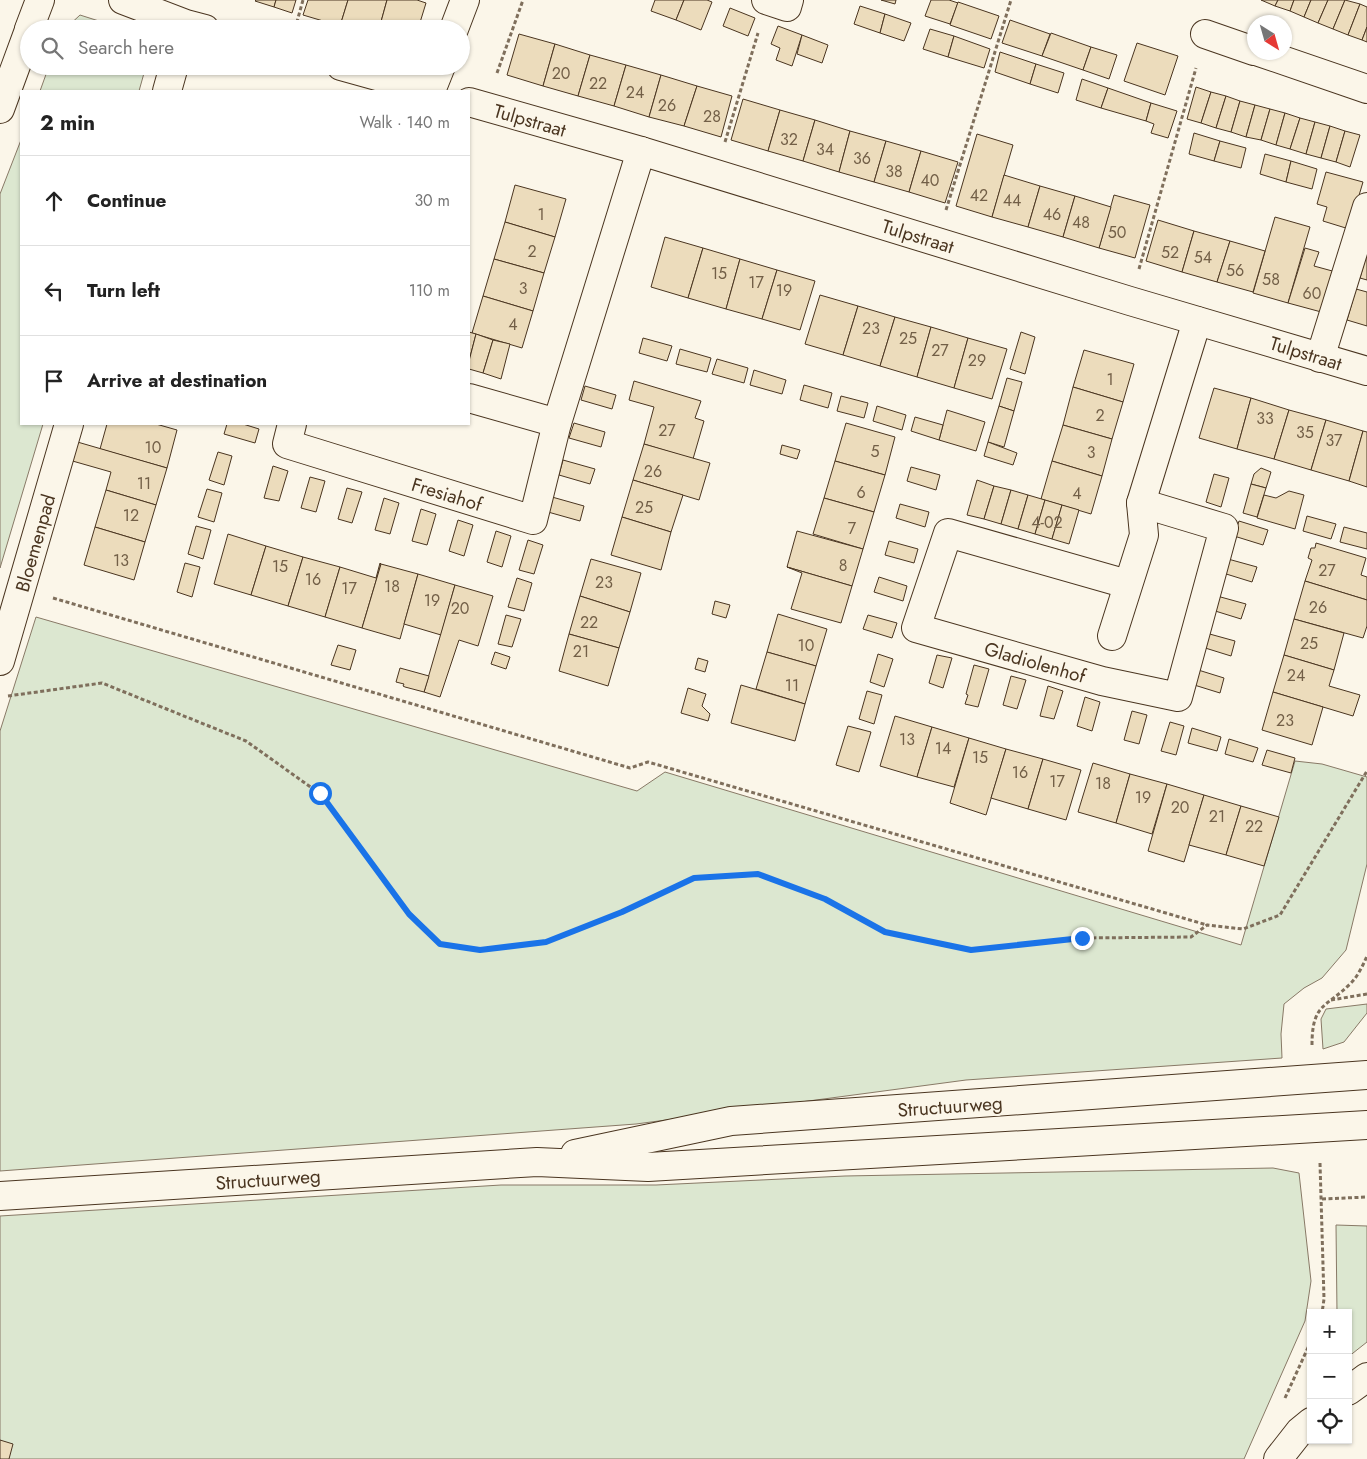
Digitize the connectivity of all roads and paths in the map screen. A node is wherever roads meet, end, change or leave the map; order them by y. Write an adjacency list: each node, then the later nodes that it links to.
1 (40, 0): 9 (street)
2 (124, 0): 10 (street)
3 (303, 0): 11 (path)
4 (465, 0): 12 (street)
5 (523, 0): 24 (path)
6 (767, 0): 7 (street); 27 (path)
7 (790, 0)
8 (1011, 0): 29 (path)
9 (33, 20)
10 (174, 20)
11 (297, 20)
12 (457, 20)
13 (1205, 34): 14 (street); 30 (path)
14 (1247, 49)
15 (20, 55): 25 (street)
16 (1283, 60): 20 (street)
17 (171, 75): 21 (street)
18 (373, 75): 22 (street)
19 (437, 75): 23 (street)
20 (1367, 89)
21 (167, 90)
22 (427, 90)
23 (431, 90)
24 (477, 104): 26 (street, Tulpstraat)
25 (0, 109)
26 (641, 151): 27 (street, Tulpstraat); 35 (street, Fresiahof)
27 (716, 174): 29 (street, Tulpstraat)
28 (1367, 207): 32 (street)
29 (937, 241): 30 (street, Tulpstraat)
30 (1130, 301): 31 (street, Tulpstraat)
31 (1196, 321): 32 (street, Tulpstraat); 38 (street)
32 (1320, 358): 33 (street, Tulpstraat)
33 (1367, 371)
34 (470, 398): 35 (street)
35 (557, 423): 37 (street, Fresiahof)
36 (69, 425): 40 (street, Bloemenpad)
37 (292, 425)
38 (1141, 503): 39 (street); 39 (street, Gladiolenhof)
39 (1128, 584): 41 (street)
40 (21, 588): 42 (street, Bloemenpad); 45 (path)
41 (1112, 636)
42 (0, 662)
43 (0, 698): 45 (path)
44 (1367, 771): 45 (path)
45 (1207, 925)
46 (1367, 994): 47 (path)
47 (1330, 1000)
48 (1367, 1075): 50 (street, Structuurweg)
49 (1367, 1125): 50 (street, Structuurweg)
50 (537, 1162): 51 (street, Structuurweg)
51 (0, 1196)
52 (1367, 1197): 53 (path)
53 (1322, 1199)
54 (1307, 1349): 57 (path)
55 (1367, 1377): 56 (street)
56 (1352, 1388)
57 (1305, 1427): 58 (street)
58 (1278, 1459)

